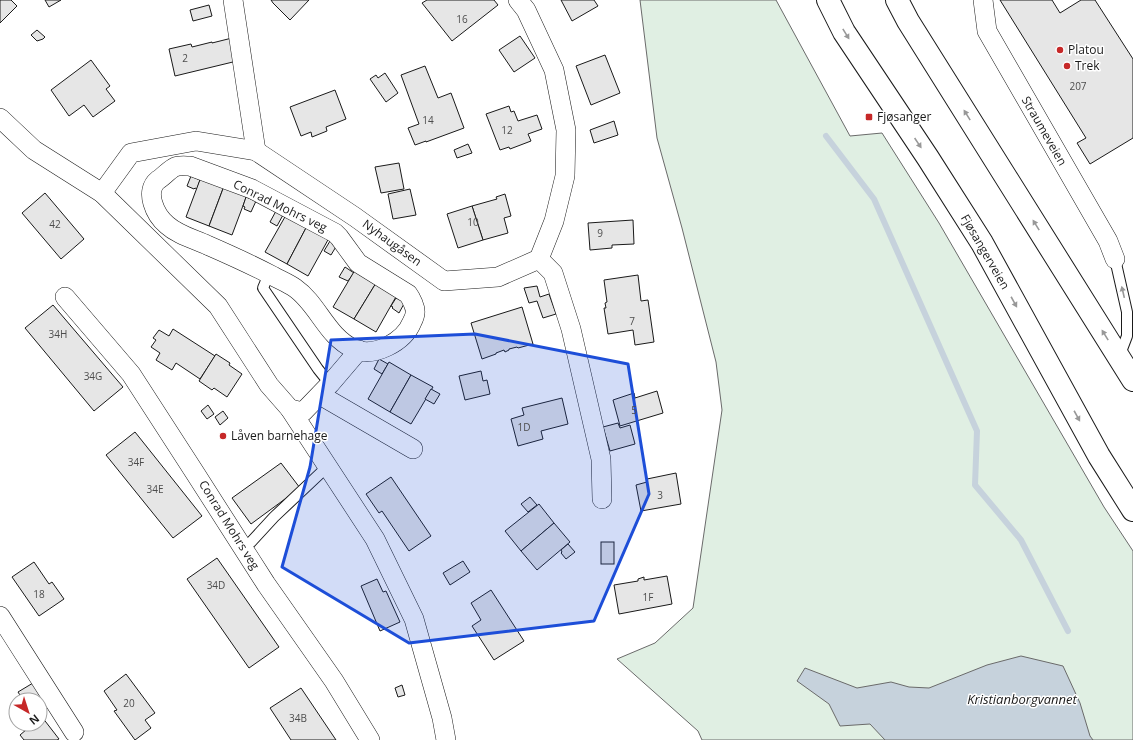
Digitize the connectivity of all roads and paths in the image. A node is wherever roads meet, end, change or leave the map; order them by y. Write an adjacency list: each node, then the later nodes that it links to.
1 (233, 0): 7 (street)
2 (518, 0): 9 (street)
3 (828, 0): 21 (highway, Fjøsangerveien, one-way to 21)
4 (897, 0): 14 (highway, one-way to 4)
5 (983, 0): 10 (street, Straumeveien)
6 (0, 118): 8 (street)
7 (256, 151): 8 (street, Nyhaugåsen); 9 (street, Nyhaugåsen)
8 (102, 194): 17 (street)
9 (539, 259): 20 (street)
10 (1115, 259): 14 (lane, one-way to 10)
11 (269, 274): 13 (street, Conrad Mohrs veg); 13 (street, Conrad Mohrs veg); 16 (lane)
12 (65, 297): 22 (street, Conrad Mohrs veg)
13 (359, 350): 16 (street)
14 (1119, 357): 15 (highway)
15 (1133, 380)
16 (325, 390): 17 (street); 18 (street)
17 (290, 409): 19 (street)
18 (413, 450)
19 (328, 466): 22 (lane); 26 (street)
20 (602, 499)
21 (1133, 510)
22 (243, 548): 25 (street, Conrad Mohrs veg)
23 (0, 616): 24 (street)
24 (74, 732)
25 (370, 740)
26 (446, 740)

